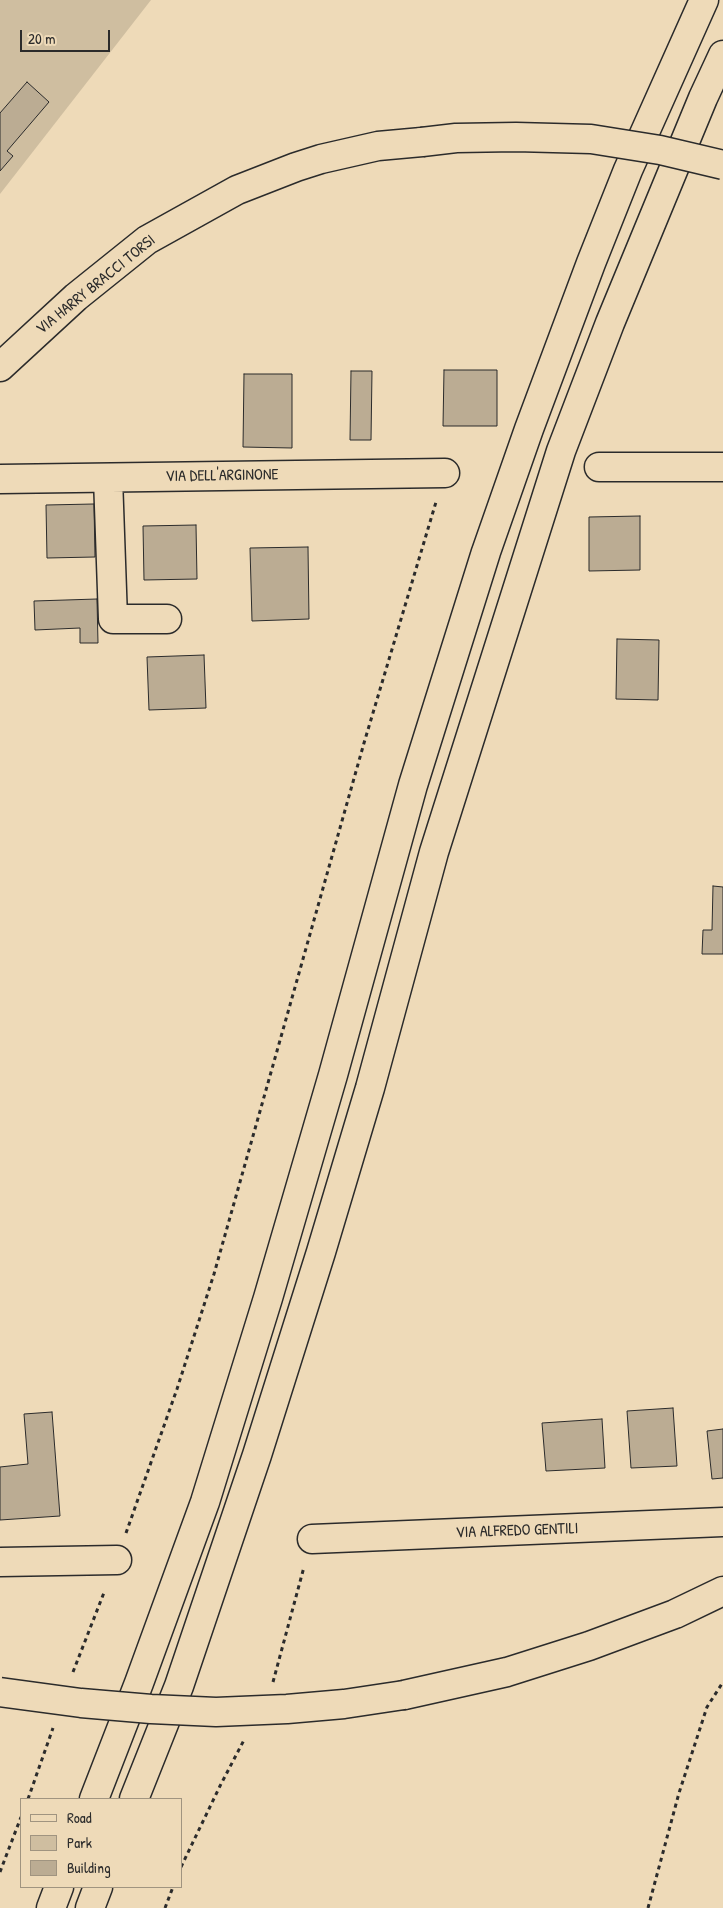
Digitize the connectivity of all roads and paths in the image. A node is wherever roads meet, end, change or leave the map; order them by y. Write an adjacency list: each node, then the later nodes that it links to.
1 (704, 0): 23 (main road)
2 (723, 55): 24 (main road)
3 (723, 165): 4 (main road, VIA HARRY BRACCI TORSI, bridge)
4 (0, 367)
5 (599, 466): 6 (main road)
6 (723, 467)
7 (445, 473): 8 (main road, VIA DELL'ARGINONE); 13 (path)
8 (108, 478): 9 (main road, VIA DELL'ARGINONE); 10 (main road)
9 (0, 479)
10 (167, 619)
11 (723, 1522): 12 (main road, VIA ALFREDO GENTILI)
12 (312, 1539): 18 (path)
13 (117, 1560): 14 (main road); 16 (path)
14 (0, 1562)
15 (723, 1591): 19 (main road, bridge)
16 (73, 1672)
17 (723, 1682): 34 (path)
18 (272, 1685)
19 (0, 1692)
20 (54, 1727): 22 (path)
21 (247, 1736): 26 (path)
22 (28, 1798)
23 (94, 1798)
24 (134, 1798)
25 (20, 1821): 27 (path)
26 (182, 1865)
27 (0, 1872)
28 (59, 1888): 31 (main road)
29 (98, 1888): 32 (main road)
30 (173, 1888): 33 (path)
31 (51, 1908)
32 (90, 1908)
33 (164, 1908)
34 (648, 1908)

